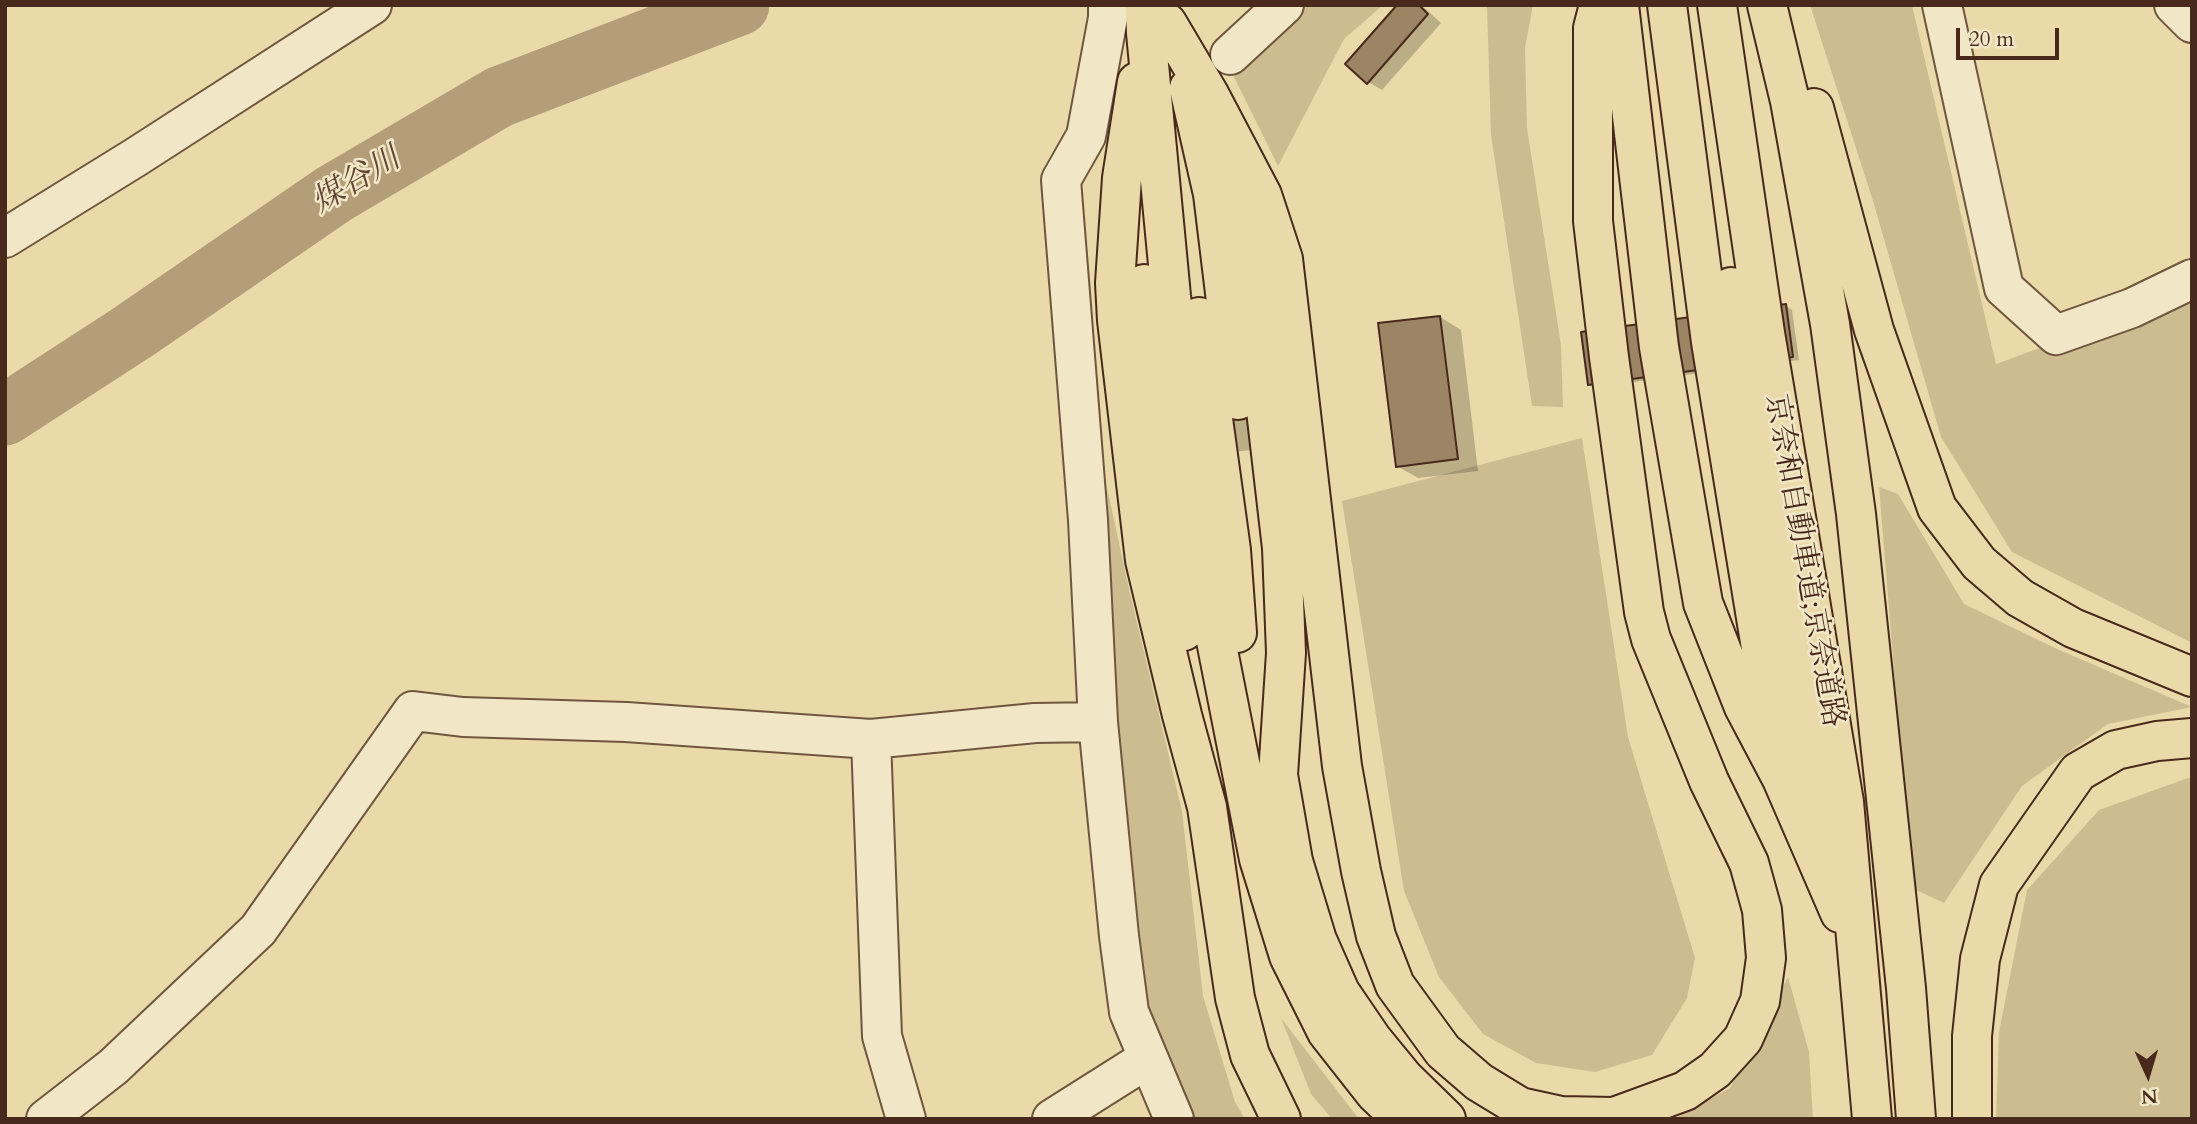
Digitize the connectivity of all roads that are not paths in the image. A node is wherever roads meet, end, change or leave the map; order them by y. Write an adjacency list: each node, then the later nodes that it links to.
1 (372, 5): 17 (street)
2 (1108, 5): 16 (street)
3 (1284, 5): 15 (street)
4 (1643, 5): 20 (highway)
5 (1667, 5): 25 (highway)
6 (1694, 5): 26 (highway)
7 (1717, 5): 28 (highway, 京奈和自動車道;京奈道路)
8 (1767, 5): 37 (highway, 京奈和自動車道;京奈道路)
9 (1785, 5): 19 (highway)
10 (1942, 5): 18 (street)
11 (2174, 5): 14 (street)
12 (1604, 13): 13 (highway); 20 (highway)
13 (1154, 17): 16 (highway); 24 (highway); 24 (highway)
14 (2192, 23)
15 (1230, 55)
16 (1111, 130): 21 (street); 33 (highway)
17 (5, 238)
18 (2192, 279)
19 (2192, 677)
20 (1744, 707): 25 (highway)
21 (1098, 722): 23 (street); 27 (street)
22 (2192, 738): 38 (highway)
23 (872, 739): 29 (street); 30 (street)
24 (1260, 776): 34 (highway); 35 (highway)
25 (1782, 779): 26 (highway)
26 (1840, 913): 28 (highway)
27 (1147, 1059): 31 (street); 32 (street)
28 (1868, 1060): 36 (highway, 京奈和自動車道;京奈道路)
29 (46, 1119)
30 (906, 1119)
31 (1052, 1119)
32 (1174, 1119)
33 (1281, 1119)
34 (1402, 1119)
35 (1446, 1119)
36 (1872, 1119)
37 (1916, 1119)
38 (1972, 1119)

